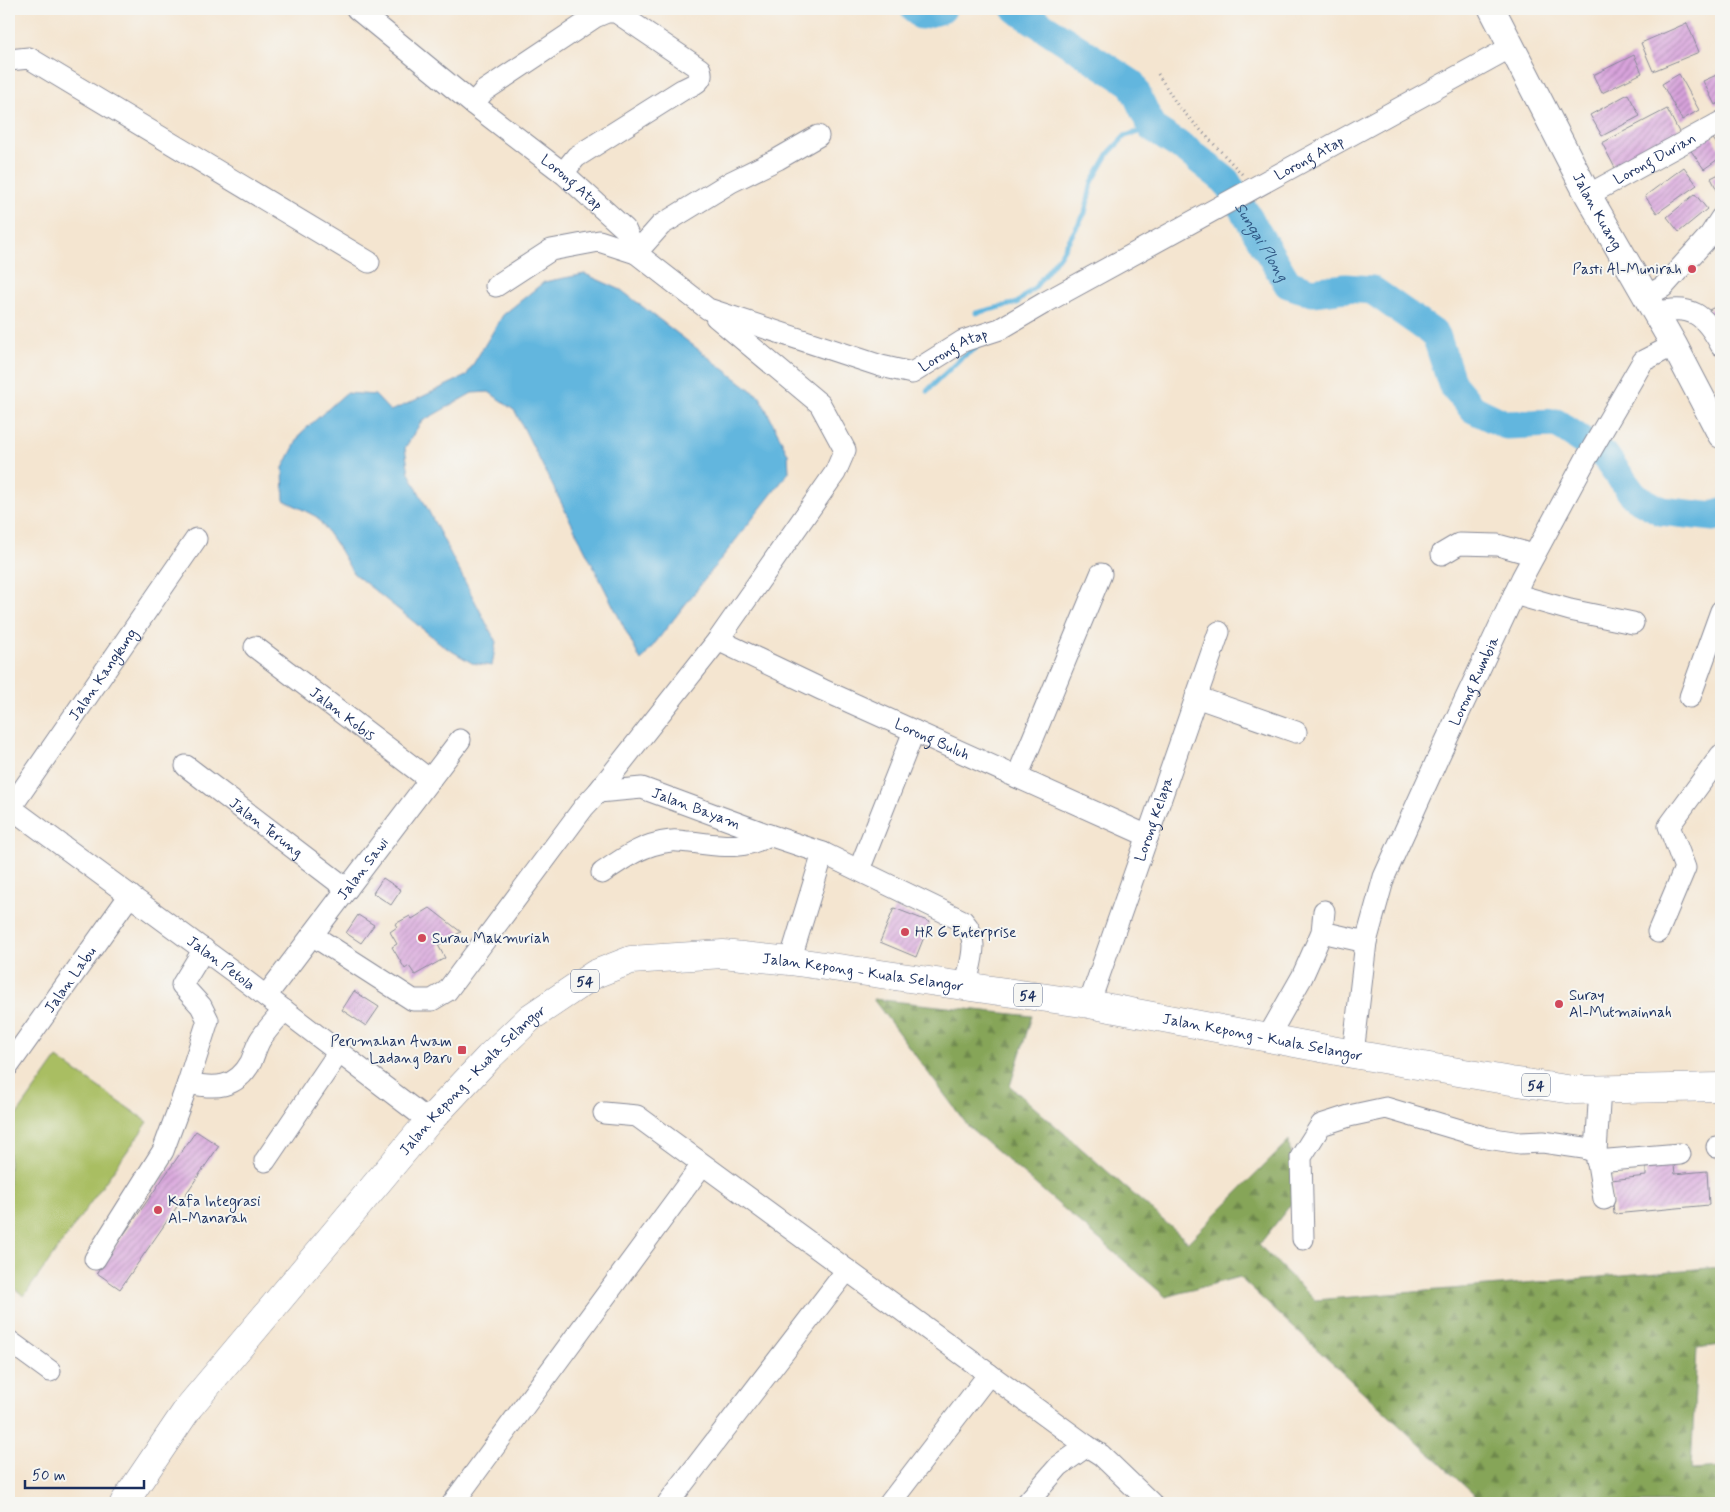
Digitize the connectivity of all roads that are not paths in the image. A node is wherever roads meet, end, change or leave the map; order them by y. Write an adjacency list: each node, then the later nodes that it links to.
1 (357, 9): 5 (street, Lorong Atap)
2 (1492, 9): 3 (main road, Jalan Kuang)
3 (1513, 46): 9 (main road, Jalan Kuang); 15 (street, Lorong Atap)
4 (9, 60): 12 (street)
5 (474, 104): 8 (street, Lorong Atap); 8 (street)
6 (1721, 122): 9 (street, Lorong Durian)
7 (818, 136): 11 (street)
8 (563, 174): 11 (street, Lorong Atap)
9 (1588, 195): 14 (main road, Jalan Kuang)
10 (1721, 218): 14 (street)
11 (636, 253): 13 (street); 15 (street, Lorong Atap)
12 (368, 262)
13 (496, 286)
14 (1651, 305): 16 (main road, Jalan Kuang); 17 (street)
15 (708, 310): 27 (street)
16 (1674, 345): 18 (main road, Jalan Kuang); 21 (street, Lorong Rumbia)
17 (1721, 345)
18 (1721, 435)
19 (196, 539): 39 (street, Jalan Kangkung)
20 (1442, 554): 21 (street)
21 (1534, 555): 23 (street, Lorong Rumbia)
22 (1101, 574): 36 (street)
23 (1514, 594): 25 (street); 49 (street, Lorong Rumbia)
24 (1721, 611): 30 (street)
25 (1633, 623)
26 (1219, 632): 29 (street, Lorong Kelapa)
27 (718, 640): 31 (street, Lorong Buluh); 38 (street)
28 (255, 647): 37 (street, Jalan Kobis)
29 (1196, 697): 32 (street); 41 (street, Lorong Kelapa)
30 (1690, 697)
31 (914, 731): 36 (street, Lorong Buluh); 43 (street)
32 (1296, 732)
33 (460, 740): 37 (street, Jalan Sawi)
34 (1721, 755): 47 (street)
35 (186, 766): 45 (street, Jalan Terung)
36 (1016, 778): 41 (street, Lorong Buluh)
37 (430, 780): 45 (street, Jalan Sawi)
38 (598, 792): 40 (street, Jalan Bayam); 48 (street)
39 (10, 809): 46 (street, Jalan Petola)
40 (769, 835): 42 (street, Jalan Bayam); 44 (street)
41 (1148, 836): 54 (street, Lorong Kelapa)
42 (823, 853): 43 (street, Jalan Bayam); 51 (street)
43 (859, 870): 52 (street, Jalan Bayam)
44 (602, 873)
45 (347, 889): 48 (street, Jalan Sawi)
46 (130, 895): 50 (street, Jalan Petola); 59 (street, Jalan Labu)
47 (1658, 932)
48 (312, 935): 53 (street, Jalan Sawi)
49 (1366, 942): 56 (street); 58 (street, Lorong Rumbia)
50 (204, 949): 53 (street, Jalan Petola); 60 (street)
51 (790, 961): 52 (highway, Jalan Kepong - Kuala Selangor / 54); 64 (highway, Jalan Kepong - Kuala Selangor / 54)
52 (966, 985): 54 (highway, Jalan Kepong - Kuala Selangor / 54)
53 (266, 996): 55 (street, Jalan Petola)
54 (1089, 1004): 56 (highway, Jalan Kepong - Kuala Selangor / 54)
55 (284, 1010): 57 (street, Jalan Petola); 60 (street)
56 (1268, 1037): 58 (highway, Jalan Kepong - Kuala Selangor / 54)
57 (339, 1052): 64 (street, Jalan Petola); 67 (street)
58 (1353, 1054): 62 (highway, Jalan Kepong - Kuala Selangor / 54)
59 (9, 1065)
60 (188, 1083): 71 (street)
61 (1721, 1087): 62 (highway, Jalan Kepong - Kuala Selangor / 54)
62 (1600, 1088): 66 (street)
63 (604, 1113): 68 (street)
64 (429, 1121): 76 (highway, Jalan Kepong - Kuala Selangor / 54)
65 (1680, 1154): 66 (street)
66 (1597, 1157): 69 (street); 70 (street)
67 (265, 1161)
68 (702, 1165): 72 (street); 80 (street)
69 (1604, 1199)
70 (1303, 1239)
71 (95, 1259)
72 (847, 1270): 75 (street); 81 (street)
73 (9, 1341): 74 (street)
74 (50, 1371)
75 (989, 1374): 77 (street); 82 (street)
76 (189, 1407): 78 (highway, Jalan Kepong - Kuala Selangor / 54); 79 (highway, Jalan Kepong - Kuala Selangor / 54)
77 (1087, 1446): 83 (street); 84 (street)
78 (124, 1503)
79 (139, 1503)
80 (453, 1503)
81 (668, 1503)
82 (890, 1503)
83 (1027, 1503)
84 (1151, 1503)

